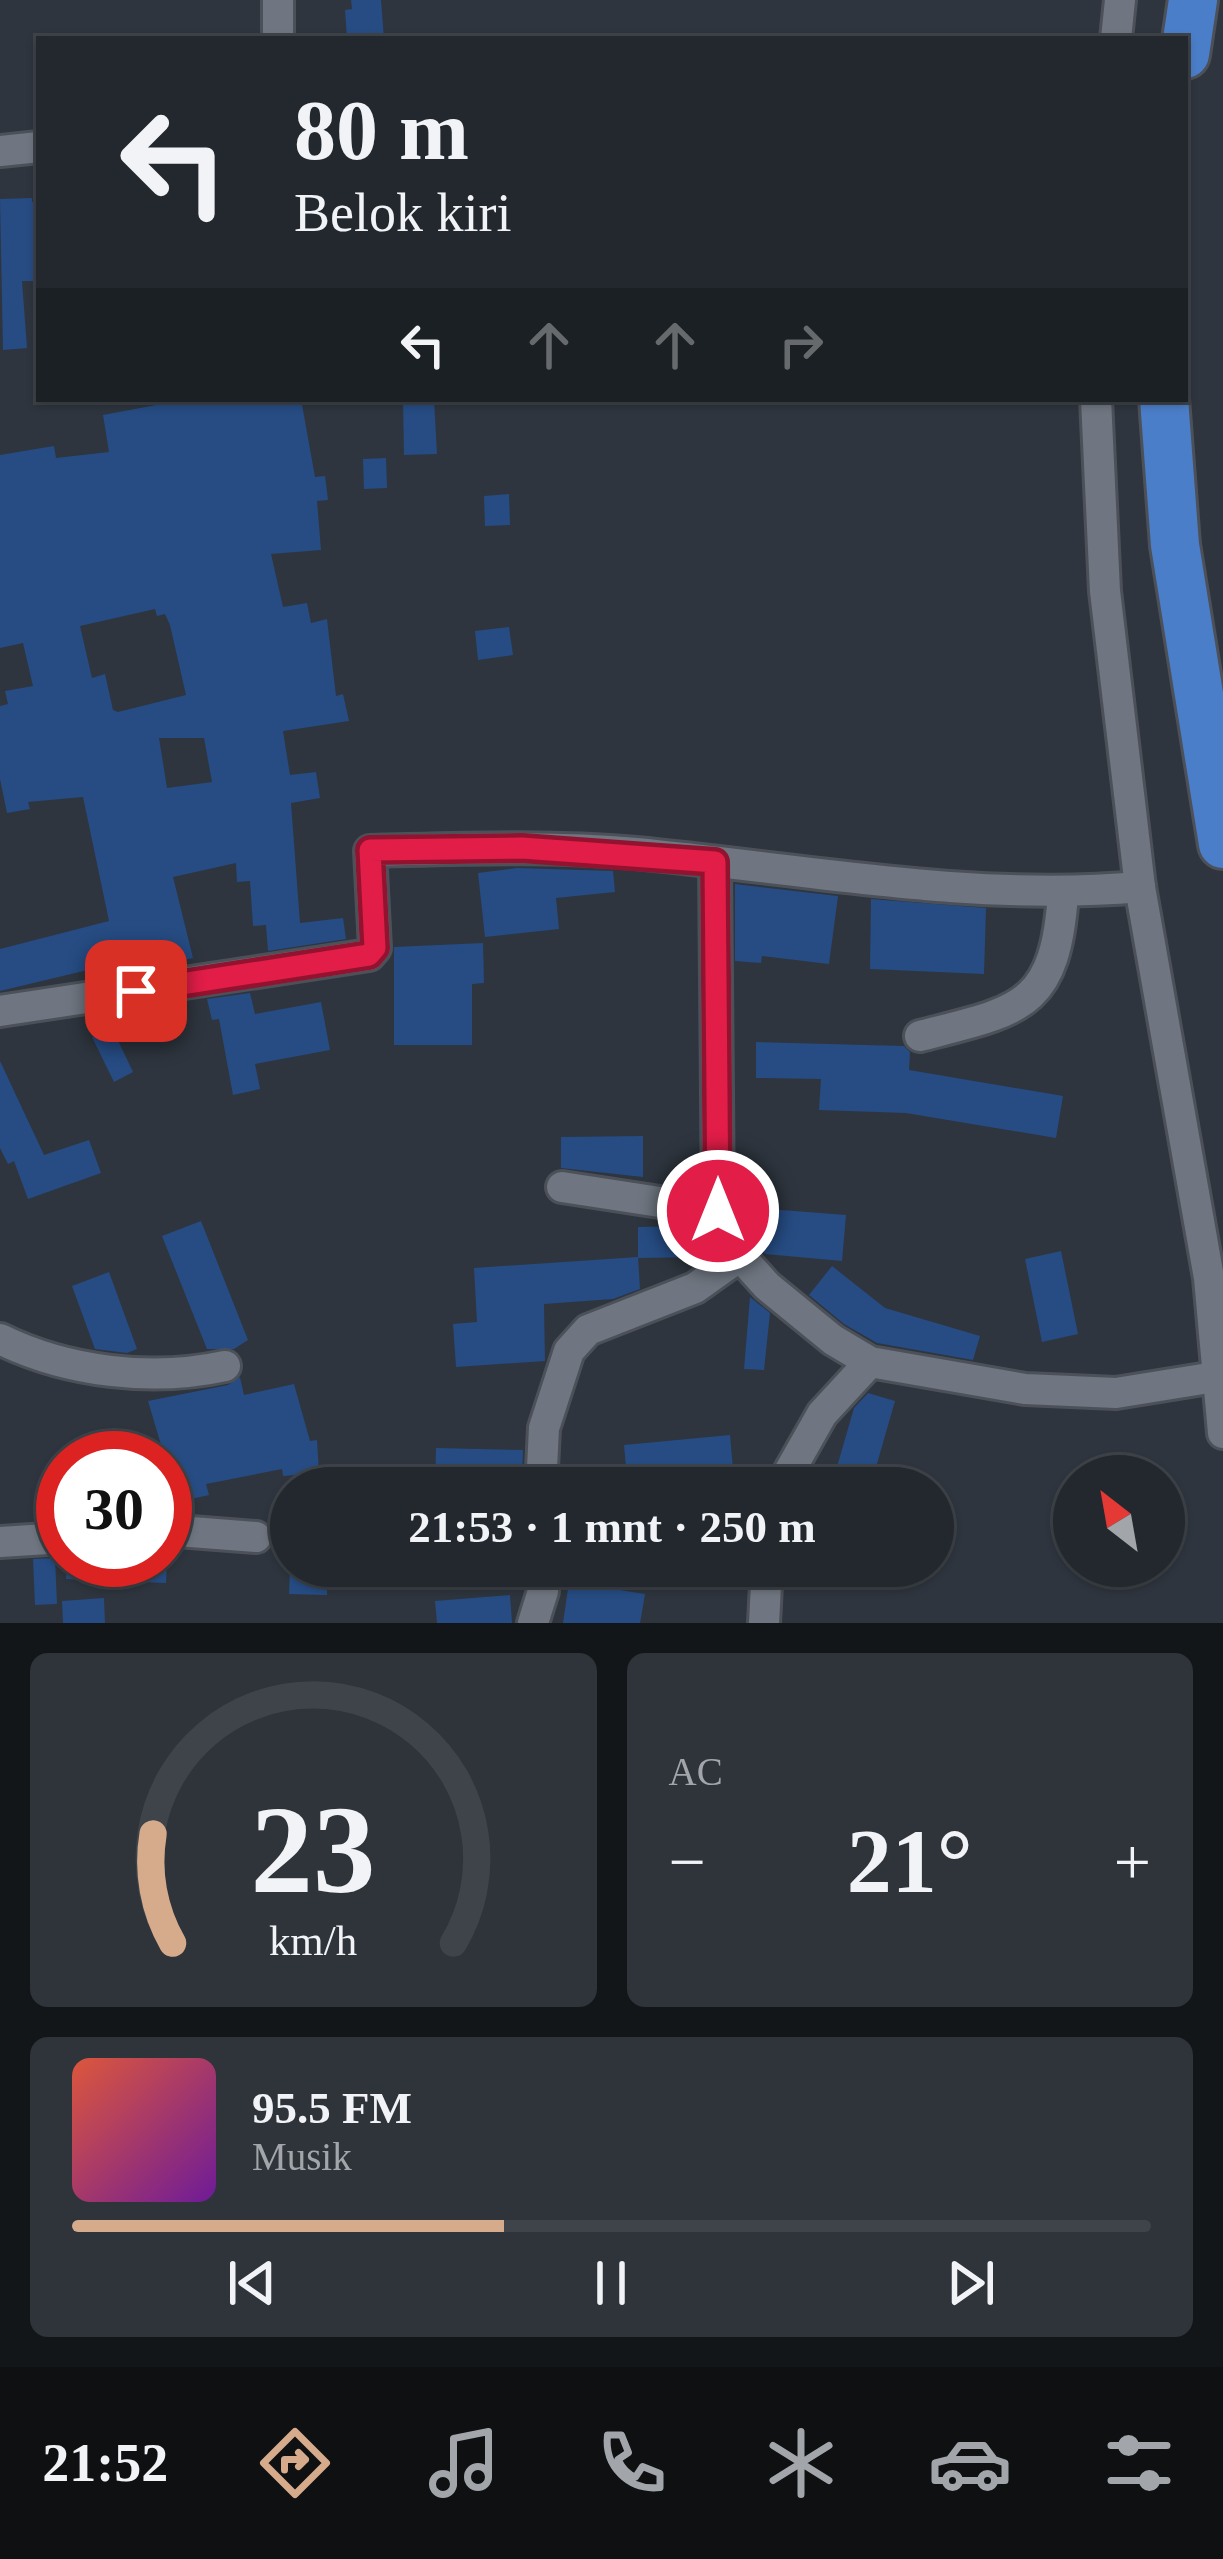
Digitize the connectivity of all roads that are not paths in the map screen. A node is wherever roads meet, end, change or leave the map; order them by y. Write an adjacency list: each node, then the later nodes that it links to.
1 (278, 0): 4 (street)
2 (1120, 0): 5 (street)
3 (1193, 0): 6 (highway)
4 (278, 36)
5 (1116, 36)
6 (1188, 36)
7 (36, 146): 8 (street)
8 (0, 151)
9 (1096, 402): 13 (street)
10 (1164, 402): 11 (highway)
11 (1223, 844)
12 (715, 862): 14 (street); 15 (street); 18 (street)
13 (1140, 887): 14 (street); 23 (street)
14 (1063, 893): 16 (street)
15 (0, 1011)
16 (920, 1036)
17 (562, 1187): 18 (street)
18 (718, 1211): 19 (street)
19 (740, 1256): 21 (street); 25 (street)
20 (0, 1339): 22 (street)
21 (870, 1362): 23 (street); 26 (street)
22 (225, 1366)
23 (1215, 1377): 24 (street)
24 (1223, 1433)
25 (543, 1467)
26 (789, 1467)
27 (192, 1532): 28 (street)
28 (256, 1537)
29 (36, 1540): 30 (street)
30 (0, 1542)
31 (542, 1587): 33 (street)
32 (766, 1587): 34 (street)
33 (533, 1623)
34 (764, 1623)

